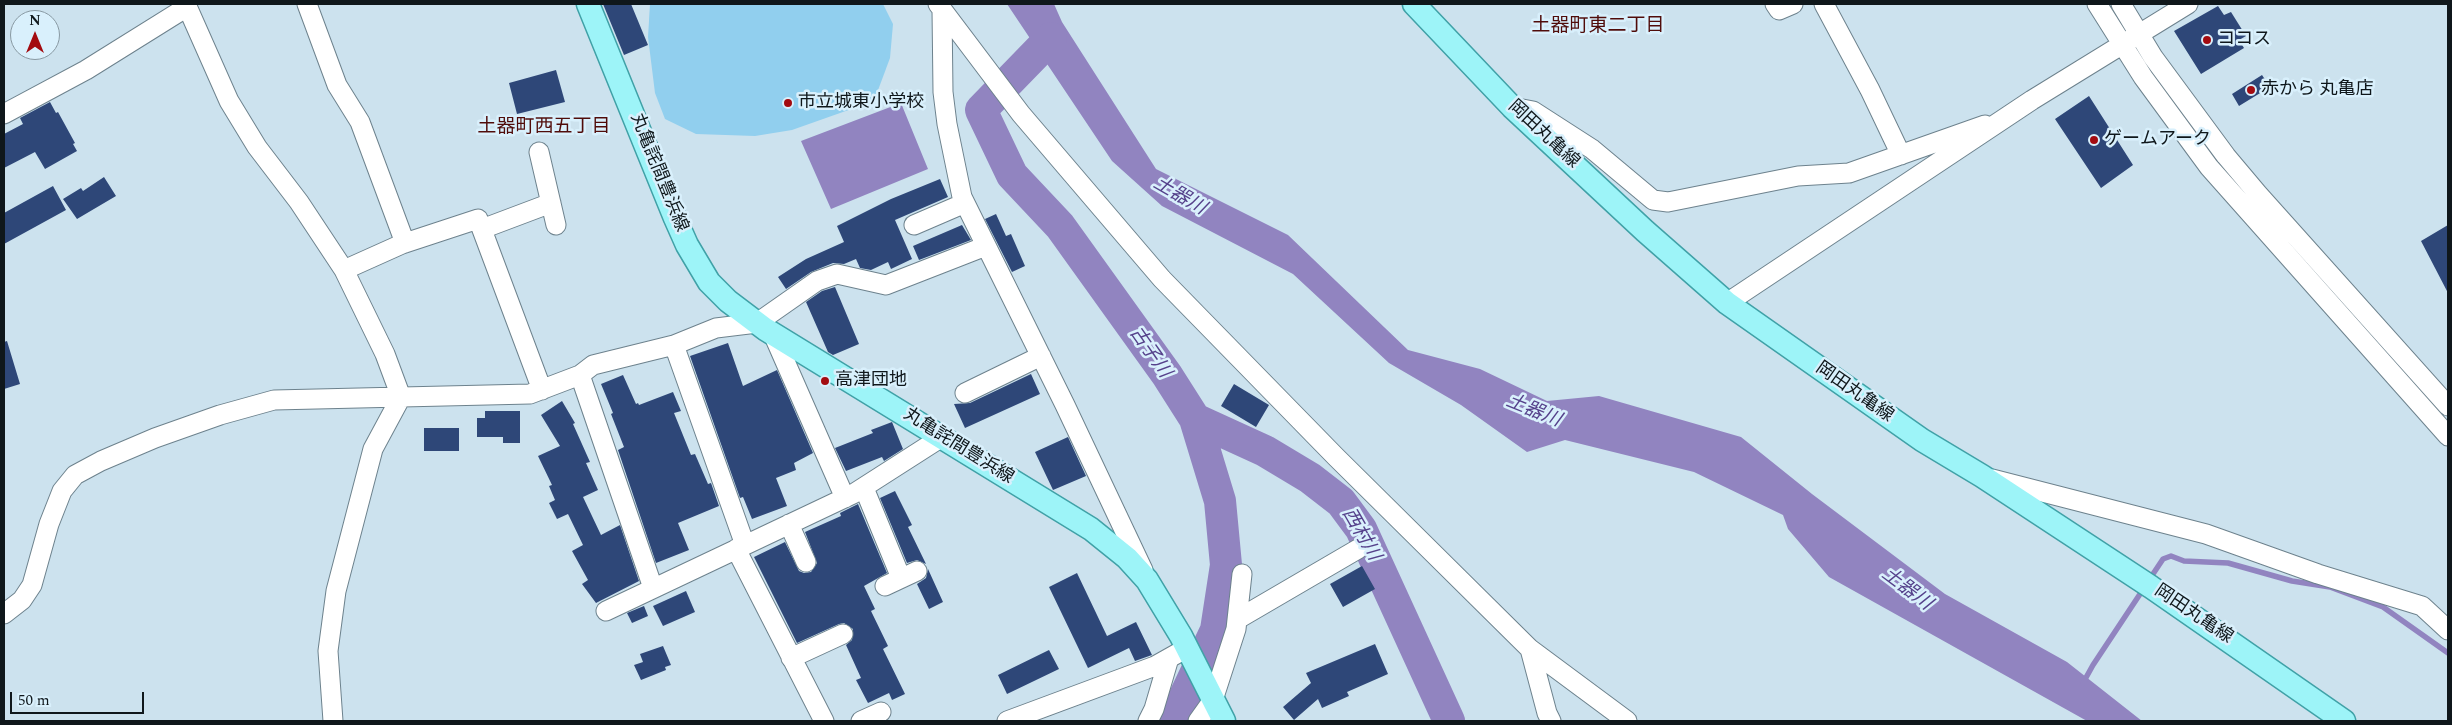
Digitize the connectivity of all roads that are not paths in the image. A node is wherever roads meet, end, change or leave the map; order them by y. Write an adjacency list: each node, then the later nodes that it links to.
1 (307, 4): 24 (street)
2 (588, 4): 28 (main road, 丸亀詫間豊浜線)
3 (1414, 4): 14 (main road, 岡田丸亀線)
4 (1776, 4): 5 (street)
5 (1793, 4)
6 (1824, 4): 18 (street)
7 (2097, 4): 13 (street)
8 (2120, 4): 12 (street)
9 (2188, 4): 12 (street)
10 (187, 5): 15 (street); 26 (street)
11 (940, 7): 20 (street); 56 (street)
12 (2139, 35): 13 (street); 32 (street)
13 (2122, 45): 16 (street); 38 (street)
14 (1512, 106): 18 (street); 27 (main road, 岡田丸亀線)
15 (4, 114)
16 (2002, 120): 18 (street); 27 (street)
17 (539, 152): 19 (street)
18 (1901, 155)
19 (551, 203): 21 (street); 23 (street)
20 (965, 203): 22 (street); 25 (street)
21 (556, 225)
22 (914, 225)
23 (482, 229): 24 (street); 34 (street)
24 (405, 243): 26 (street)
25 (986, 246): 28 (street); 30 (street)
26 (344, 270): 36 (street)
27 (1727, 303): 40 (main road, 岡田丸亀線)
28 (765, 329): 29 (street); 39 (main road, 丸亀詫間豊浜線); 42 (street)
29 (674, 345): 31 (street); 44 (street)
30 (1041, 356): 35 (street); 49 (street)
31 (580, 374): 34 (street); 50 (street)
32 (2429, 385): 33 (street); 37 (street)
33 (2448, 389)
34 (542, 390): 36 (street)
35 (965, 393)
36 (401, 397): 52 (street); 61 (street)
37 (2448, 406)
38 (2448, 436)
39 (942, 437): 41 (street); 49 (main road, 丸亀詫間豊浜線)
40 (1982, 476): 54 (street); 70 (main road, 岡田丸亀線)
41 (864, 488): 42 (street); 48 (street)
42 (845, 498): 43 (street)
43 (789, 524): 44 (street); 46 (street)
44 (740, 547): 50 (street); 58 (street)
45 (1358, 549): 53 (street)
46 (806, 562)
47 (1242, 574): 53 (street)
48 (901, 578)
49 (1148, 580): 57 (main road, 丸亀詫間豊浜線)
50 (653, 588): 51 (street)
51 (606, 611)
52 (4, 614)
53 (1238, 619): 59 (street)
54 (2448, 630)
55 (843, 634): 58 (street)
56 (1530, 649): 68 (street); 69 (street)
57 (1178, 653): 59 (main road, 丸亀詫間豊浜線); 64 (street); 65 (street)
58 (791, 658): 62 (street)
59 (1211, 696): 66 (street); 67 (main road, 丸亀詫間豊浜線)
60 (880, 712): 63 (street)
61 (333, 721)
62 (824, 721)
63 (861, 721)
64 (1007, 721)
65 (1148, 721)
66 (1198, 721)
67 (1224, 721)
68 (1551, 721)
69 (1627, 721)
70 (2344, 721)

